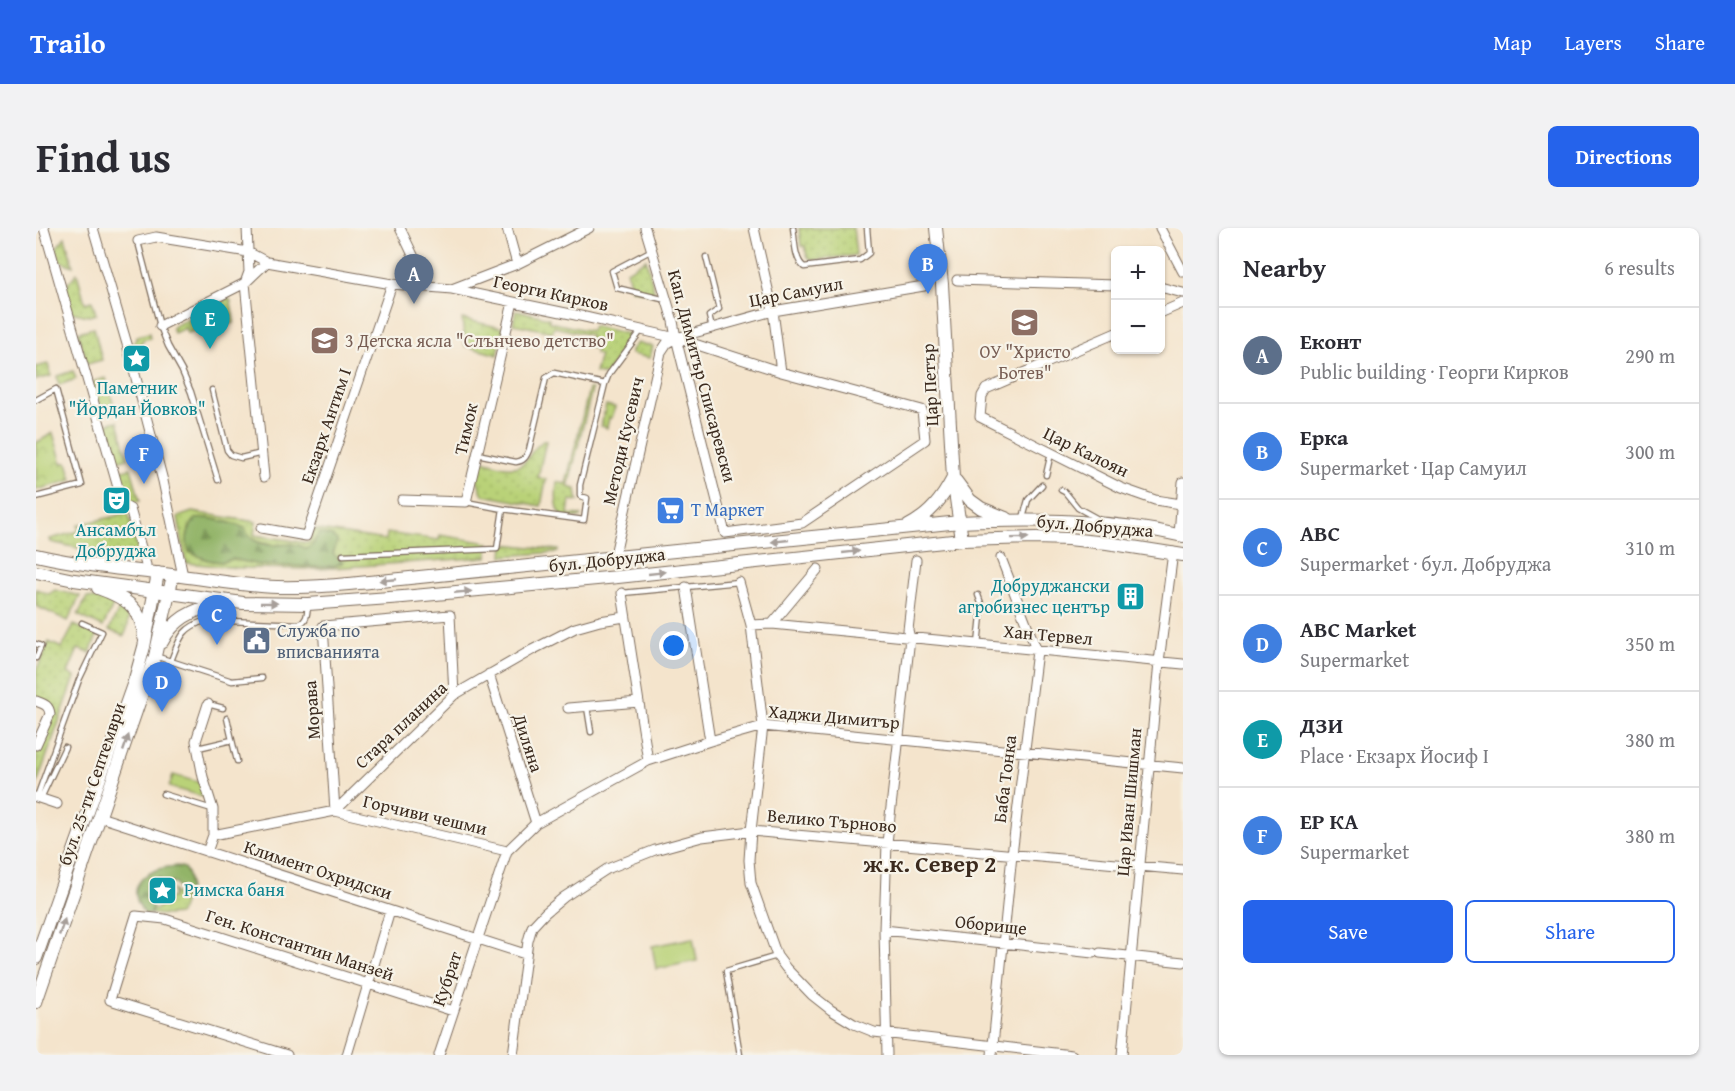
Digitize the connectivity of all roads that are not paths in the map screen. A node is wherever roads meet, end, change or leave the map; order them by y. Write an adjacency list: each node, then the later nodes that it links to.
1 (44, 228): 74 (street)
2 (93, 228): 76 (street, бул. 25-ти Септември)
3 (247, 228): 15 (street)
4 (400, 228): 25 (street)
5 (507, 228): 18 (street)
6 (589, 228): 18 (street)
7 (645, 228): 14 (street, Кап. Димитър Списаревски)
8 (754, 228): 32 (street)
9 (793, 228): 10 (lane)
10 (867, 228)
11 (936, 228): 49 (main road, Цар Петър)
12 (1160, 228): 19 (street)
13 (138, 241): 15 (street, Георги Кирков); 34 (lane)
14 (652, 250): 29 (street, Кап. Димитър Списаревски); 29 (lane)
15 (248, 252): 17 (street, Георги Кирков); 21 (street)
16 (706, 257): 35 (lane)
17 (267, 262): 21 (street); 22 (street, Георги Кирков)
18 (517, 264): 27 (street)
19 (1183, 272)
20 (957, 280): 24 (street)
21 (245, 283): 34 (street); 44 (street)
22 (392, 285): 25 (street, Георги Кирков); 62 (street, Екзарх Антим I)
23 (924, 285): 32 (street, Цар Самуил)
24 (1111, 285)
25 (423, 286): 27 (street, Георги Кирков)
26 (1165, 288): 28 (street)
27 (452, 289): 30 (street, Георги Кирков)
28 (1183, 293)
29 (666, 300): 38 (street, Кап. Димитър Списаревски)
30 (513, 302): 36 (street, Георги Кирков); 46 (street, Тимок)
31 (1183, 303): 33 (street)
32 (773, 311): 35 (street, Цар Самуил); 39 (street)
33 (1165, 311)
34 (160, 326): 50 (lane)
35 (712, 328): 38 (street, Цар Самуил)
36 (642, 330): 38 (street, Георги Кирков); 40 (lane)
37 (1111, 335): 45 (street, Цар Калоян)
38 (676, 338): 39 (street, Георги Кирков); 43 (street, Кап. Димитър Списаревски); 70 (street, Методи Кусевич)
39 (781, 372): 43 (street, Георги Кирков)
40 (605, 384): 46 (lane); 58 (lane)
41 (212, 390): 44 (lane)
42 (36, 400): 54 (lane)
43 (925, 440)
44 (262, 453): 48 (street)
45 (1050, 453): 47 (lane); 57 (street, Цар Калоян)
46 (477, 454): 56 (street, Тимок)
47 (1046, 475)
48 (264, 477)
49 (953, 478): 59 (main road); 60 (main road, Цар Петър); 63 (main road)
50 (218, 480)
51 (1183, 482): 57 (street)
52 (1042, 485): 59 (lane)
53 (1060, 490): 61 (lane)
54 (36, 497)
55 (402, 500): 56 (street)
56 (466, 502): 58 (lane)
57 (1181, 504): 64 (street)
58 (503, 509): 68 (lane)
59 (1017, 520): 60 (main road, бул. Добруджа); 61 (main road, бул. Добруджа)
60 (960, 522): 63 (main road, бул. Добруджа); 65 (main road, Цар Петър)
61 (1108, 525): 64 (main road, бул. Добруджа)
62 (261, 528)
63 (901, 529): 70 (main road, бул. Добруджа, one-way to 70)
64 (1181, 536)
65 (962, 540): 66 (main road, бул. Добруджа, one-way to 66); 85 (main road, бул. Добруджа, one-way to 65)
66 (1178, 554): 98 (street, Цар Иван Шишман)
67 (36, 555): 74 (main road, бул. Добруджа)
68 (343, 555)
69 (1001, 558): 94 (street)
70 (614, 559): 76 (main road, бул. Добруджа, one-way to 76)
71 (916, 560): 90 (street)
72 (818, 569): 88 (street)
73 (36, 572): 77 (main road, бул. Добруджа)
74 (145, 572): 75 (main road, бул. Добруджа)
75 (158, 573): 76 (main road, бул. Добруджа); 80 (main road, бул. 25-ти Септември)
76 (178, 576): 81 (main road, бул. 25-ти Септември)
77 (74, 580): 80 (main road, бул. Добруджа); 93 (main road)
78 (739, 582): 79 (lane); 89 (street)
79 (686, 587): 82 (lane); 114 (street)
80 (155, 591): 81 (main road, бул. Добруджа); 93 (main road, бул. 25-ти Септември)
81 (169, 593): 84 (main road, бул. Добруджа); 95 (main road, бул. 25-ти Септември)
82 (622, 593): 86 (street)
83 (978, 595): 92 (lane)
84 (243, 603): 85 (main road, бул. Добруджа, one-way to 85); 95 (main road)
85 (308, 604): 97 (lane)
86 (625, 617): 100 (street, Стара планина); 104 (street)
87 (82, 623): 124 (lane)
88 (772, 624): 89 (street, Хан Тервел); 90 (street, Хан Тервел)
89 (751, 625): 110 (street)
90 (910, 638): 92 (street, Хан Тервел); 112 (street)
91 (36, 644): 96 (lane)
92 (978, 645): 94 (street, Хан Тервел)
93 (144, 647): 146 (main road, бул. 25-ти Септември)
94 (1037, 651): 98 (street, Хан Тервел); 118 (street, Баба Тонка)
95 (155, 656): 97 (lane); 128 (main road, бул. 25-ти Септември, one-way to 95)
96 (36, 658)
97 (171, 661): 101 (lane)
98 (1159, 662): 99 (street, Хан Тервел); 121 (street, Цар Иван Шишман)
99 (1183, 664)
100 (489, 674): 102 (street, Стара планина); 129 (street, Диляна)
101 (262, 678)
102 (454, 695): 127 (street, Стара планина); 127 (street, Морава)
103 (36, 700): 115 (street)
104 (639, 702): 106 (street); 120 (street)
105 (208, 704): 107 (lane); 117 (street)
106 (587, 707): 108 (street); 111 (lane)
107 (223, 708)
108 (568, 708)
109 (227, 718): 113 (lane)
110 (763, 726): 112 (street, Хаджи Димитър); 114 (street, Хаджи Димитър); 130 (street)
111 (591, 732)
112 (898, 739): 118 (street, Хаджи Димитър); 132 (street)
113 (232, 740): 117 (lane); 119 (lane)
114 (710, 741): 120 (street, Хаджи Димитър)
115 (36, 745)
116 (65, 747): 124 (lane)
117 (198, 747): 126 (street)
118 (1025, 752): 121 (street, Хаджи Димитър); 135 (street, Баба Тонка)
119 (237, 761)
120 (648, 761): 129 (street, Хаджи Димитър)
121 (1148, 765): 122 (street, Хаджи Димитър); 136 (street, Цар Иван Шишман)
122 (1183, 768)
123 (163, 794): 126 (lane)
124 (38, 797): 125 (street)
125 (57, 804)
126 (213, 810): 131 (street)
127 (335, 811): 131 (street); 133 (street, Горчиви чешми)
128 (100, 817): 134 (street, Климент Охридски); 149 (main road, бул. 25-ти Септември, one-way to 128)
129 (536, 823): 133 (street, Хаджи Димитър)
130 (751, 831): 132 (street, Велико Търново); 143 (street, Велико Търново); 144 (street)
131 (213, 835): 134 (street)
132 (887, 843): 135 (street, Велико Търново); 140 (street)
133 (507, 851): 139 (street, Хаджи Димитър)
134 (207, 852): 138 (street, Климент Охридски)
135 (1012, 855): 136 (street, Велико Търново); 142 (street, Баба Тонка)
136 (1140, 866): 137 (street, Велико Търново); 145 (street, Цар Иван Шишман)
137 (1183, 870)
138 (390, 911): 141 (street, Климент Охридски); 148 (street)
139 (487, 913): 141 (street, Кубрат)
140 (884, 930): 142 (street, Оборище); 151 (street)
141 (478, 938): 143 (street, Климент Охридски); 150 (street, Кубрат)
142 (1004, 943): 145 (street, Оборище); 152 (street, Баба Тонка)
143 (525, 954): 156 (street, Велико Търново)
144 (777, 956): 151 (street); 157 (lane)
145 (1132, 957): 147 (street, Оборище); 160 (street, Цар Иван Шишман)
146 (36, 958)
147 (1183, 962)
148 (367, 984): 150 (street, Ген. Константин Манзей); 153 (street, Ген. Константин Манзей); 154 (street)
149 (36, 1002)
150 (453, 1011): 155 (street, Кубрат)
151 (887, 1035): 152 (street); 158 (street)
152 (993, 1050): 159 (street)
153 (287, 1055)
154 (347, 1055)
155 (439, 1055)
156 (513, 1055)
157 (740, 1055)
158 (887, 1055)
159 (1072, 1055)
160 (1122, 1055)

